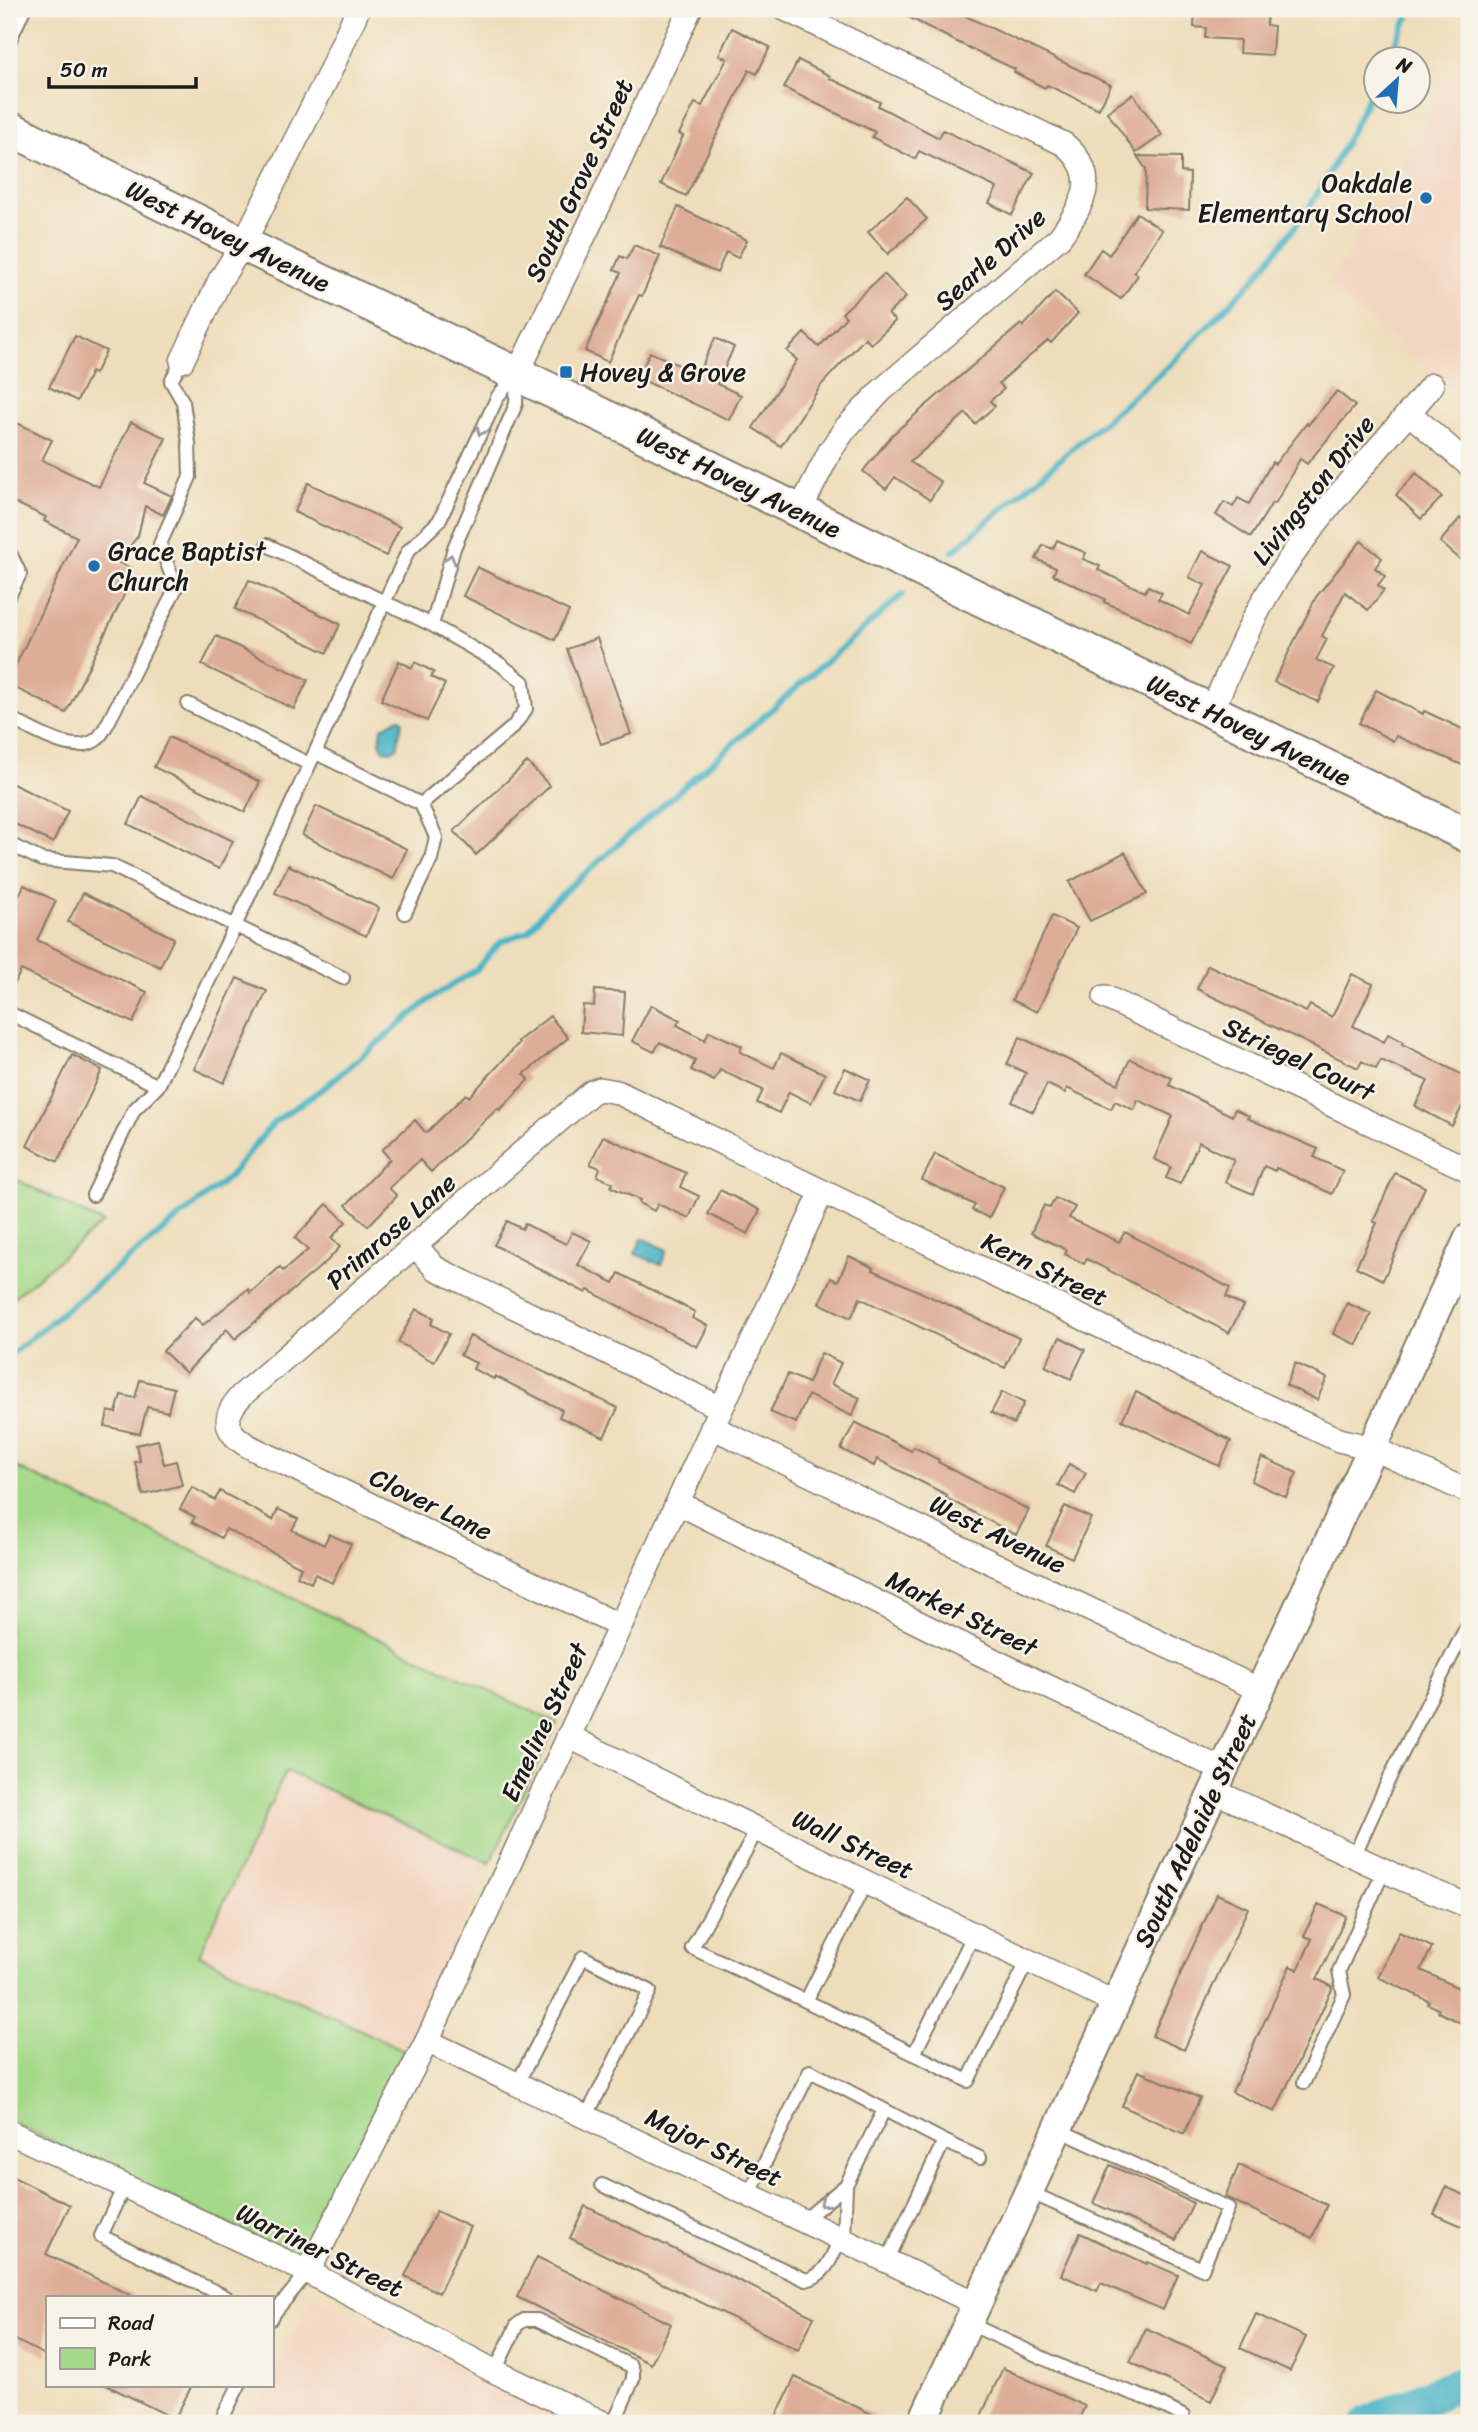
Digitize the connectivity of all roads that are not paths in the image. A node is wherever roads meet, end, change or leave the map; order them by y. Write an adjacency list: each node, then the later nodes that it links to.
1 (24, 9): 5 (lane)
2 (358, 9): 7 (street)
3 (690, 9): 9 (street, South Grove Street)
4 (785, 9): 14 (street, Searle Drive)
5 (9, 42)
6 (9, 128): 7 (main road, West Hovey Avenue)
7 (243, 244): 8 (street); 9 (main road, West Hovey Avenue)
8 (182, 361): 23 (lane)
9 (517, 374): 13 (lane, one-way to 13); 14 (main road, West Hovey Avenue); 15 (lane)
10 (1432, 385): 11 (street, Livingston Drive)
11 (1409, 413): 12 (street); 22 (street, Livingston Drive)
12 (1469, 465)
13 (448, 503): 15 (lane); 19 (lane)
14 (799, 512): 22 (main road, West Hovey Avenue)
15 (468, 513): 20 (lane, one-way to 15)
16 (267, 545): 19 (lane)
17 (9, 551): 18 (lane)
18 (9, 596)
19 (384, 603): 20 (lane); 24 (lane)
20 (432, 625): 25 (lane)
21 (188, 704): 24 (lane)
22 (1212, 711): 26 (main road, West Hovey Avenue)
23 (9, 718)
24 (312, 758): 25 (lane); 29 (lane)
25 (421, 804): 28 (lane)
26 (1469, 836)
27 (9, 846): 29 (lane)
28 (405, 913)
29 (236, 924): 30 (lane); 33 (lane)
30 (343, 978)
31 (1105, 997): 35 (street, Striegel Court)
32 (9, 1013): 33 (lane)
33 (158, 1086): 37 (lane)
34 (600, 1088): 36 (street, Kern Street); 39 (street, Primrose Lane)
35 (1469, 1170)
36 (822, 1192): 40 (street, Emeline Street); 42 (street, Kern Street)
37 (93, 1195)
38 (1469, 1238): 42 (street, South Adelaide Street)
39 (416, 1246): 40 (street, West Avenue); 41 (street, Primrose Lane)
40 (716, 1418): 44 (street, Emeline Street); 47 (street, West Avenue)
41 (228, 1422): 46 (street, Clover Lane)
42 (1372, 1448): 43 (street, Kern Street); 47 (street, South Adelaide Street)
43 (1469, 1492)
44 (678, 1503): 46 (street, Emeline Street); 49 (street, Market Street)
45 (1469, 1622): 51 (lane)
46 (620, 1626): 48 (street, Emeline Street)
47 (1260, 1690): 49 (street, South Adelaide Street)
48 (568, 1736): 50 (street, Wall Street); 59 (street, Emeline Street)
49 (1218, 1781): 51 (street, Market Street); 58 (street, South Adelaide Street)
50 (757, 1830): 53 (street, Wall Street); 57 (lane)
51 (1354, 1856): 52 (street, Market Street)
52 (1384, 1870): 54 (street, Market Street); 61 (lane)
53 (866, 1881): 55 (street, Wall Street); 57 (lane)
54 (1469, 1906)
55 (974, 1934): 56 (street, Wall Street); 60 (lane)
56 (1028, 1960): 58 (street, Wall Street); 60 (lane)
57 (806, 2001): 60 (lane)
58 (1115, 2003): 65 (street, South Adelaide Street)
59 (427, 2041): 62 (street, Major Street); 77 (street, Emeline Street)
60 (914, 2054)
61 (1304, 2082)
62 (517, 2084): 64 (street, Major Street); 64 (lane)
63 (884, 2110): 67 (lane); 70 (lane); 73 (lane)
64 (586, 2117): 73 (street, Major Street)
65 (1057, 2129): 72 (street, South Adelaide Street); 72 (lane)
66 (9, 2132): 71 (street, Warriner Street)
67 (944, 2141): 68 (lane); 76 (lane)
68 (980, 2158)
69 (602, 2185): 75 (lane)
70 (846, 2185): 74 (lane, one-way to 74); 75 (lane)
71 (124, 2186): 77 (street, Warriner Street); 78 (lane)
72 (1028, 2192): 79 (street, South Adelaide Street)
73 (749, 2195): 74 (street, Major Street)
74 (803, 2221): 75 (street, Major Street)
75 (842, 2239): 76 (street, Major Street)
76 (887, 2261): 79 (street, Major Street)
77 (308, 2272): 80 (lane); 81 (street, Warriner Street)
78 (224, 2296)
79 (973, 2314): 83 (lane); 87 (street, South Adelaide Street)
80 (273, 2316)
81 (495, 2371): 85 (street, Warriner Street); 86 (lane)
82 (238, 2386): 84 (lane)
83 (1183, 2416)
84 (220, 2423)
85 (603, 2423)
86 (614, 2423)
87 (922, 2423)

